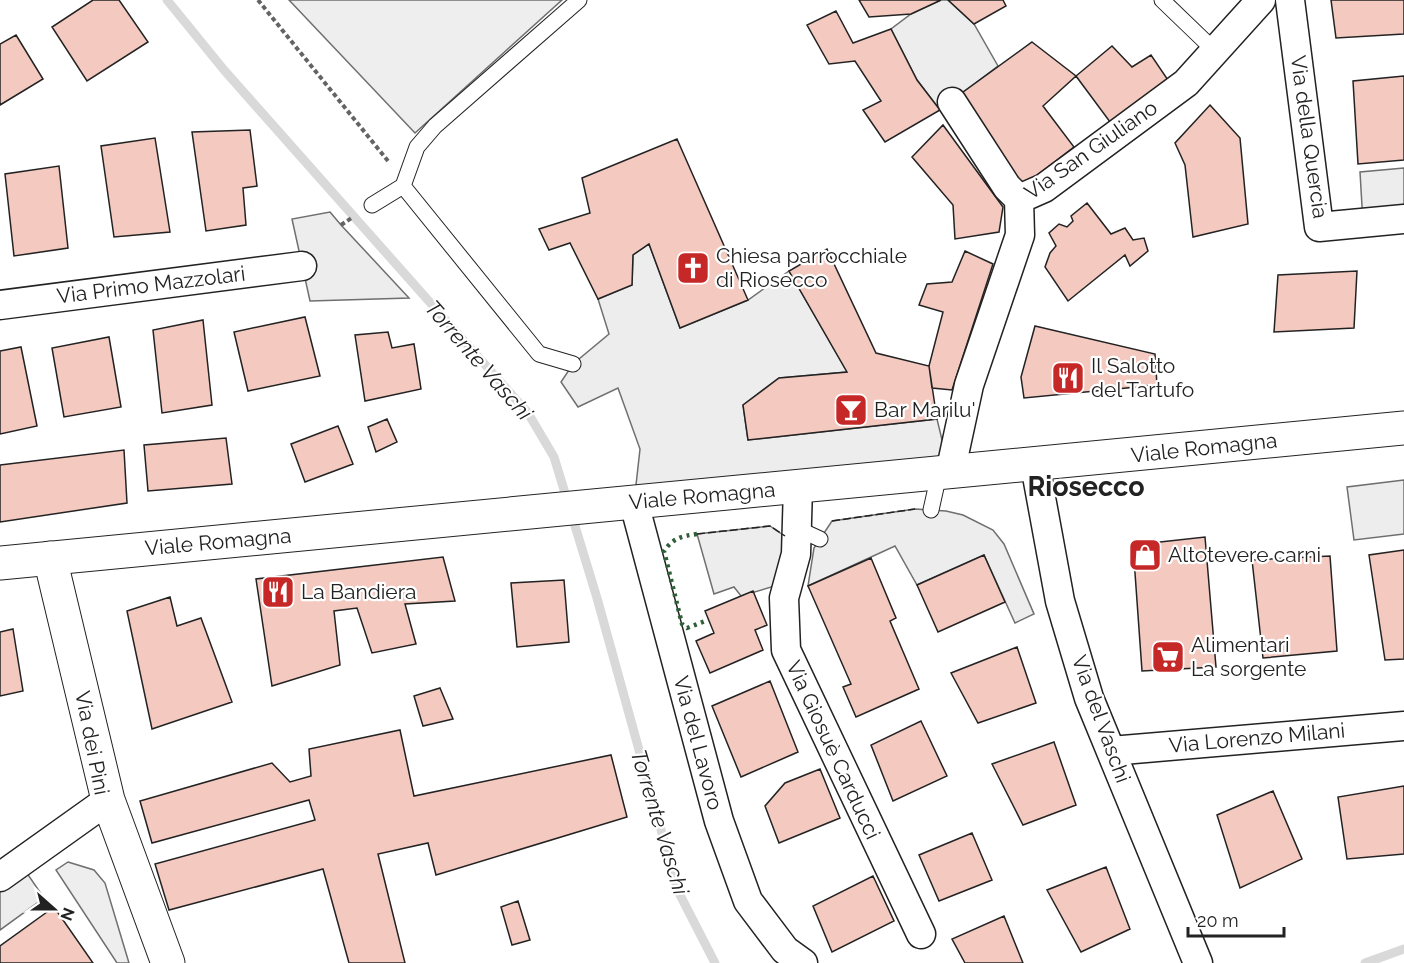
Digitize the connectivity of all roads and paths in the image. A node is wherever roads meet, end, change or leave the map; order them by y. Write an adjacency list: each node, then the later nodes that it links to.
1 (258, 0): 8 (path)
2 (579, 0): 9 (lane)
3 (1161, 0): 6 (lane)
4 (1261, 0): 6 (street, Via San Giuliano)
5 (1290, 0): 12 (street, Via della Quercia)
6 (1215, 51): 10 (street, Via San Giuliano)
7 (952, 102): 10 (street)
8 (393, 168)
9 (403, 186): 11 (lane); 15 (lane)
10 (1019, 199): 18 (street, Via San Giuliano)
11 (372, 205)
12 (1404, 219)
13 (302, 266): 14 (street, Via Primo Mazzolari)
14 (0, 305)
15 (573, 364)
16 (1404, 428): 17 (main road, Viale Romagna)
17 (1035, 465): 18 (main road, Viale Romagna); 25 (street, Via del Vaschi)
18 (944, 473): 19 (main road, Viale Romagna); 21 (lane)
19 (798, 488): 20 (main road, Viale Romagna); 28 (street, Via Giosuè Carducci)
20 (634, 502): 22 (main road, Viale Romagna); 31 (street, Via del Lavoro)
21 (931, 510)
22 (50, 558): 23 (main road, Viale Romagna); 26 (main road, Via dei Pini)
23 (0, 563)
24 (1404, 726): 25 (street, Via Lorenzo Milani)
25 (1111, 751): 29 (street, Via del Vaschi)
26 (108, 800): 27 (street, Via dei Pini); 30 (main road)
27 (0, 877)
28 (921, 934)
29 (1193, 951)
30 (168, 963)
31 (803, 963)

